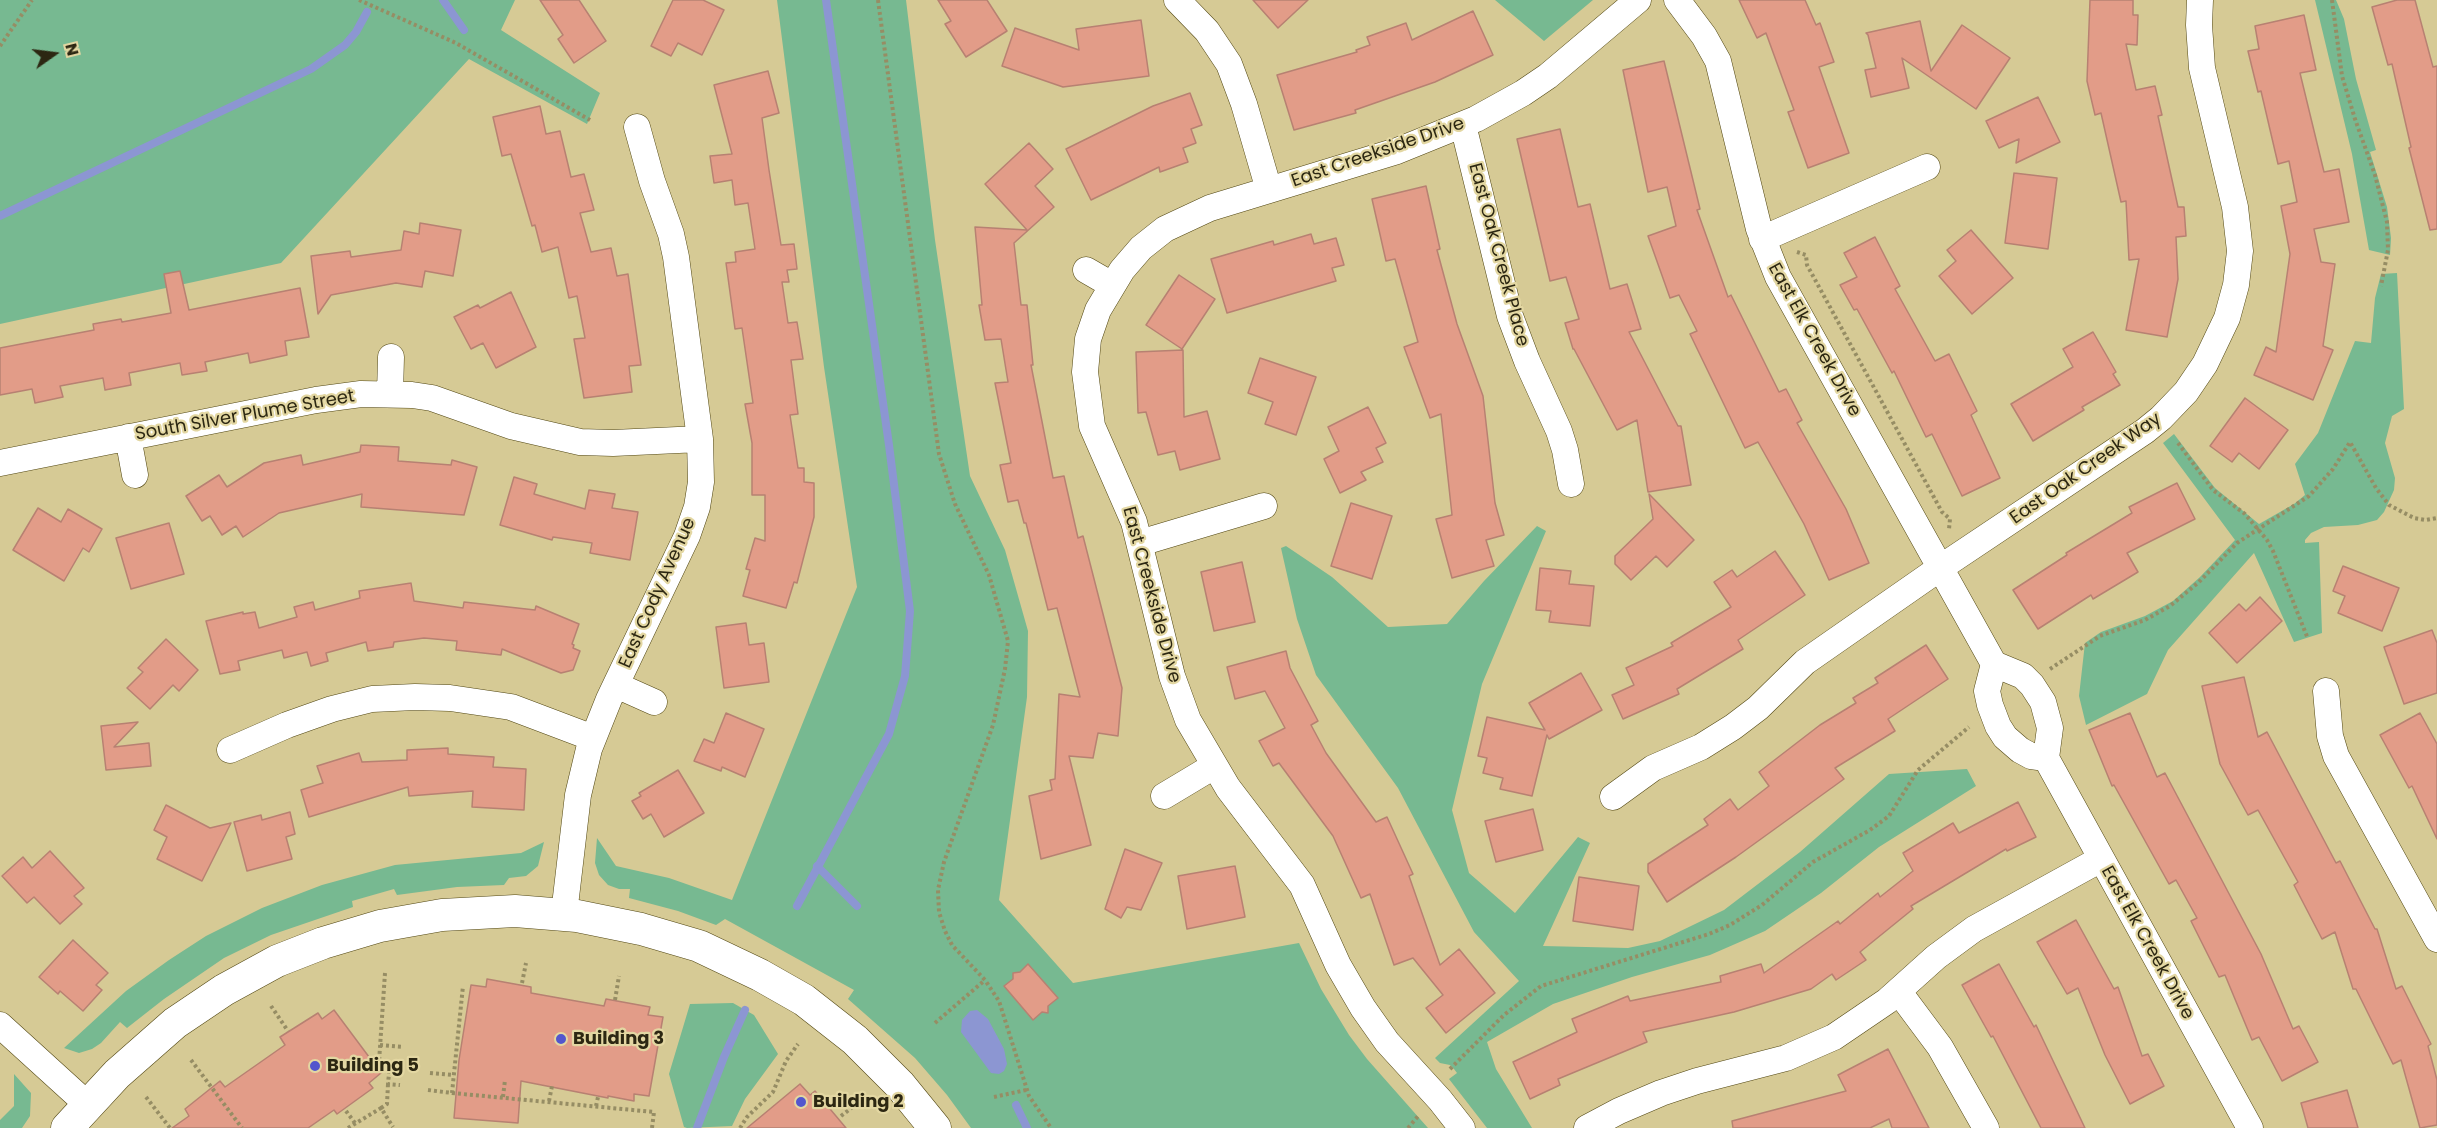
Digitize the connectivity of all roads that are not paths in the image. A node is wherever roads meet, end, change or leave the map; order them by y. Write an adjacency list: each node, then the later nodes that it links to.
1 (1177, 0): 8 (street)
2 (1638, 0): 5 (street, East Creekside Drive)
3 (1677, 0): 9 (street, East Elk Creek Drive)
4 (2200, 0): 21 (street, East Oak Creek Way)
5 (1463, 125): 8 (street, East Creekside Drive); 18 (street, East Oak Creek Place)
6 (637, 127): 15 (street, East Cody Avenue)
7 (1927, 167): 9 (street)
8 (1269, 190): 11 (street, East Creekside Drive)
9 (1762, 238): 21 (street, East Elk Creek Drive)
10 (1086, 270): 11 (street)
11 (1112, 285): 20 (street, East Creekside Drive)
12 (391, 357): 13 (street)
13 (390, 394): 14 (street, South Silver Plume Street); 15 (street, South Silver Plume Street)
14 (128, 437): 16 (street, South Silver Plume Street); 17 (street)
15 (700, 439): 23 (street, East Cody Avenue)
16 (0, 463)
17 (135, 475)
18 (1571, 484)
19 (1264, 506): 20 (street)
20 (1140, 543): 29 (street, East Creekside Drive)
21 (1940, 568): 22 (street, East Elk Creek Drive); 31 (street, East Oak Creek Way)
22 (1994, 664): 28 (street); 28 (street)
23 (616, 685): 25 (street); 26 (street, East Cody Avenue)
24 (2326, 691): 34 (street)
25 (654, 702)
26 (593, 738): 27 (street); 33 (street, East Cody Avenue)
27 (230, 750)
28 (2046, 758): 32 (street, East Elk Creek Drive)
29 (1214, 766): 30 (street); 40 (street, East Creekside Drive)
30 (1164, 796)
31 (1613, 797)
32 (2101, 859): 35 (street); 43 (street, East Elk Creek Drive)
33 (564, 914): 37 (street); 39 (street)
34 (2437, 939)
35 (1899, 992): 41 (street); 42 (street)
36 (0, 1025): 37 (street)
37 (88, 1105): 38 (street)
38 (67, 1128)
39 (935, 1128)
40 (1462, 1128)
41 (1587, 1128)
42 (1986, 1128)
43 (2250, 1128)

